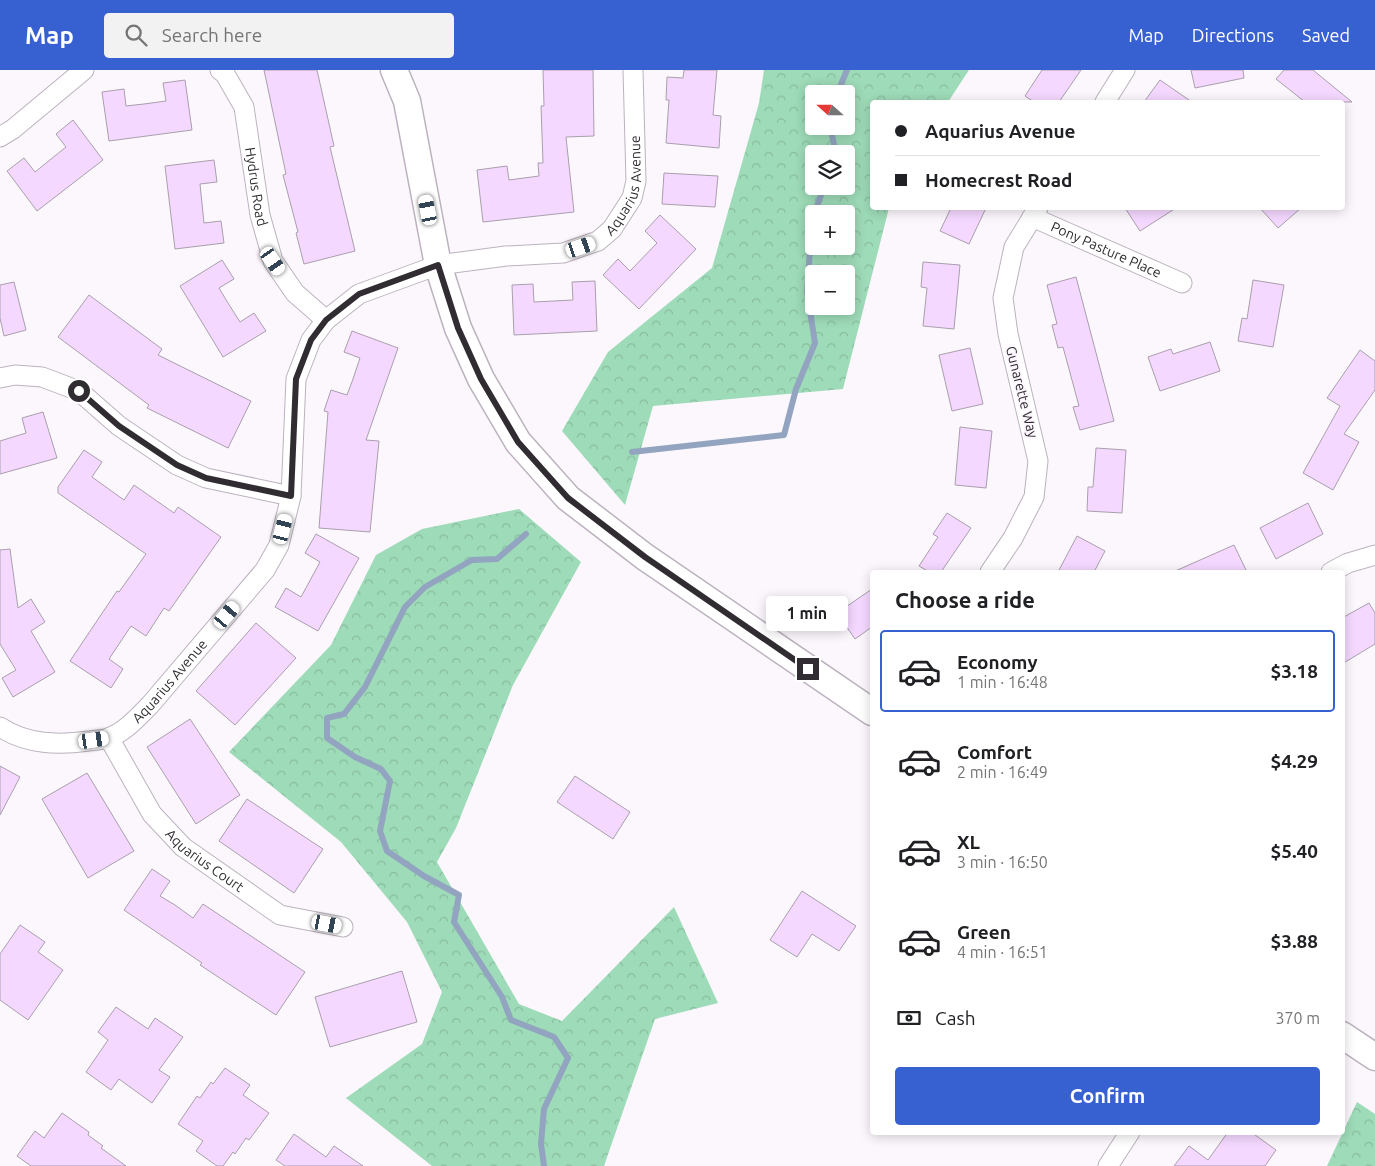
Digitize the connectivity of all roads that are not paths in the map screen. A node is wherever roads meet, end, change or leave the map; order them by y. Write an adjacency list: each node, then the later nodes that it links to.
1 (84, 70): 7 (street)
2 (220, 70): 11 (street, Hydrus Road)
3 (394, 70): 9 (street)
4 (633, 70): 9 (street, Aquarius Avenue)
5 (1125, 70): 6 (street)
6 (1105, 100)
7 (0, 137)
8 (1035, 212): 10 (street, Pony Pasture Place); 15 (street, Gunarette Way)
9 (438, 265): 11 (street, Aquarius Avenue); 17 (street)
10 (1182, 283)
11 (326, 320): 13 (street, Aquarius Avenue)
12 (0, 378): 13 (street)
13 (291, 496): 19 (street, Aquarius Avenue)
14 (1375, 554): 16 (street)
15 (991, 570)
16 (1336, 570)
17 (870, 711)
18 (0, 727): 19 (street, Aquarius Avenue)
19 (109, 738): 20 (street, Aquarius Court)
20 (343, 927)
21 (1345, 1037): 22 (street)
22 (1375, 1057)
23 (1128, 1135): 24 (street)
24 (1108, 1166)

